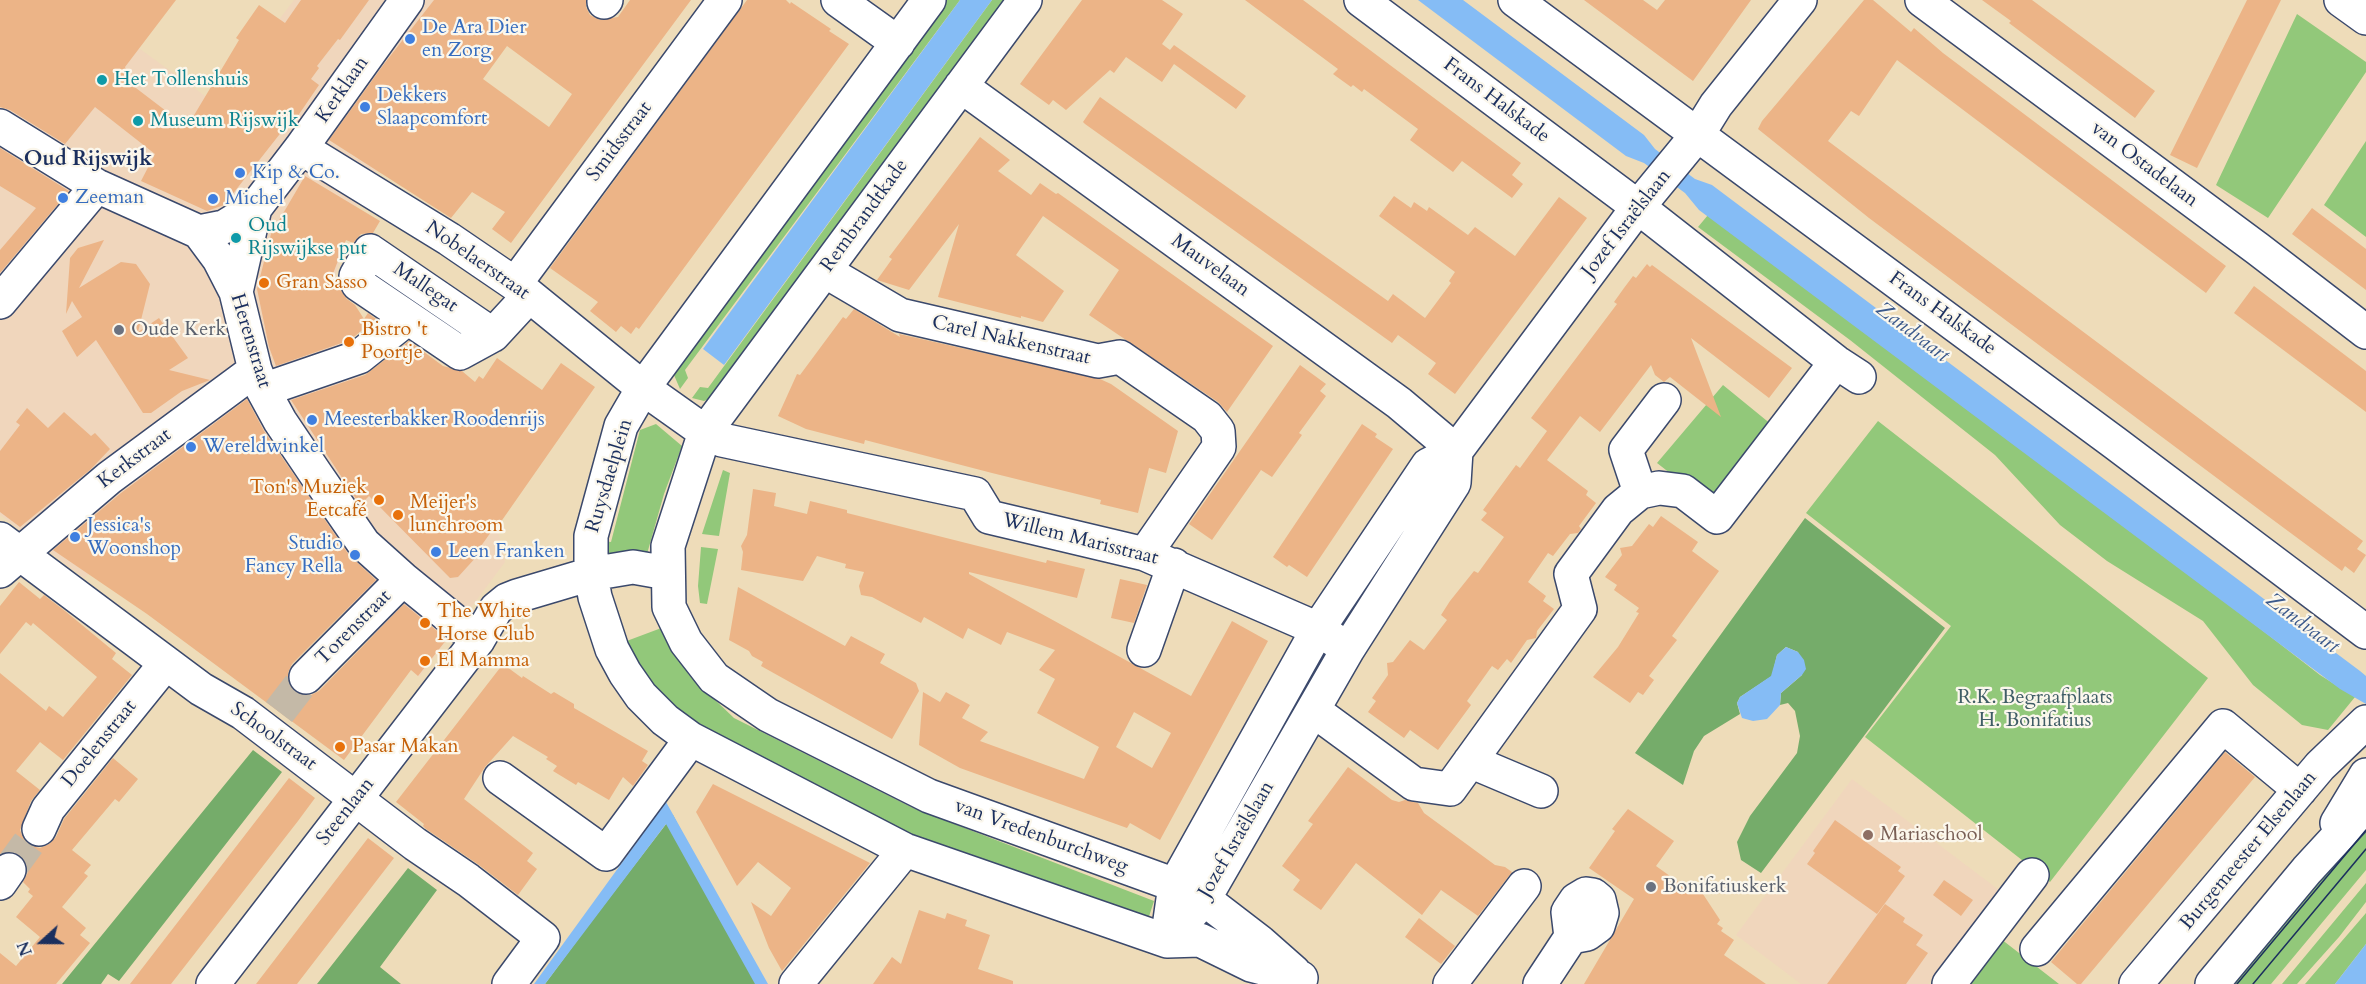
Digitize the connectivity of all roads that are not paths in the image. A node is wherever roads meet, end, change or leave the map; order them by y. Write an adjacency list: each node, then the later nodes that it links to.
1 (407, 0): 16 (street, Kerklaan)
2 (725, 0): 22 (street, Smidsstraat)
3 (838, 0): 12 (street)
4 (929, 0): 12 (street)
5 (1025, 0): 13 (street, Rembrandtkade)
6 (1361, 0): 18 (street, Frans Halskade)
7 (1515, 0): 15 (street, Frans Halskade)
8 (1800, 0): 15 (street, Jozef Israëlslaan)
9 (1922, 0): 26 (street, van Ostadelaan)
10 (2341, 0): 11 (street)
11 (2366, 18)
12 (898, 43): 29 (street)
13 (961, 86): 21 (street, Rembrandtkade); 32 (street, Mauvelaan)
14 (0, 126): 17 (street, Herenstraat)
15 (1695, 139): 18 (street, Jozef Israëlslaan); 40 (street, Frans Halskade)
16 (301, 148): 19 (street, Kerklaan); 22 (street, Nobelaerstraat)
17 (97, 186): 20 (street, Herenstraat); 24 (street)
18 (1646, 198): 32 (street, Jozef Israëlslaan); 33 (street, Frans Halskade)
19 (255, 208): 20 (street, Kerklaan); 23 (street, Kerklaan)
20 (199, 232): 23 (street, Herenstraat)
21 (825, 271): 31 (street, Rembrandtkade); 35 (street, Carel Nakkenstraat)
22 (522, 290): 27 (street, Mallegat); 29 (street, Nobelaerstraat)
23 (236, 292): 28 (street, Herenstraat)
24 (0, 303)
25 (408, 318): 27 (street, Mallegat); 27 (street, Mallegat); 28 (street, Kerkstraat)
26 (2366, 332)
27 (493, 335)
28 (259, 380): 34 (street, Kerkstraat); 37 (street, Herenstraat)
29 (643, 388): 31 (street); 38 (street, Ruysdaelplein)
30 (1664, 400): 33 (street)
31 (705, 432): 35 (street, Willem Marisstraat); 36 (street)
32 (1456, 450): 39 (street, Jozef Israëlslaan); 42 (street, Jozef Israëlslaan)
33 (1640, 492): 49 (street)
34 (6, 554): 44 (street, Schoolstraat)
35 (1160, 560): 39 (street, Willem Marisstraat); 43 (street, Carel Nakkenstraat)
36 (667, 573): 38 (street); 60 (street, van Vredenburchweg)
37 (403, 579): 41 (street, Herenstraat); 45 (street, Torenstraat)
38 (593, 586): 41 (street, Steenlaan); 48 (street, Ruysdaelplein)
39 (1318, 629): 42 (street, Willem Marisstraat); 60 (street, Jozef Israëlslaan)
40 (2366, 632)
41 (478, 640): 54 (street, Steenlaan)
42 (1348, 649): 46 (street, Jozef Israëlslaan)
43 (1144, 650)
44 (166, 663): 54 (street, Schoolstraat); 56 (street, Doelenstraat)
45 (306, 676)
46 (1313, 710): 49 (street); 62 (street, Jozef Israëlslaan)
47 (2366, 722): 52 (street, Burgemeester Elsenlaan)
48 (692, 739): 51 (street); 57 (street, van Vredenburchweg)
49 (1470, 761): 53 (street)
50 (2366, 775): 58 (street)
51 (500, 778)
52 (2300, 790): 65 (street); 73 (street, Burgemeester Elsenlaan)
53 (1541, 791)
54 (357, 799): 67 (street, Steenlaan); 68 (street, Schoolstraat)
55 (2366, 806): 58 (street)
56 (39, 829)
57 (905, 850): 64 (street, van Vredenburchweg); 69 (street)
58 (2307, 870): 74 (street)
59 (2032, 875): 72 (street)
60 (1175, 885): 62 (street, van Vredenburchweg); 64 (street, Jozef Israëlslaan)
61 (1524, 886): 70 (street)
62 (1204, 899): 64 (street, Jozef Israëlslaan); 66 (street, van Vredenburchweg)
63 (1572, 937): 71 (street)
64 (1167, 940): 66 (street, van Vredenburchweg)
65 (2037, 949)
66 (1305, 981)
67 (213, 984)
68 (509, 984)
69 (796, 984)
70 (1450, 984)
71 (1540, 984)
72 (1949, 984)
73 (2136, 984)
74 (2212, 984)

